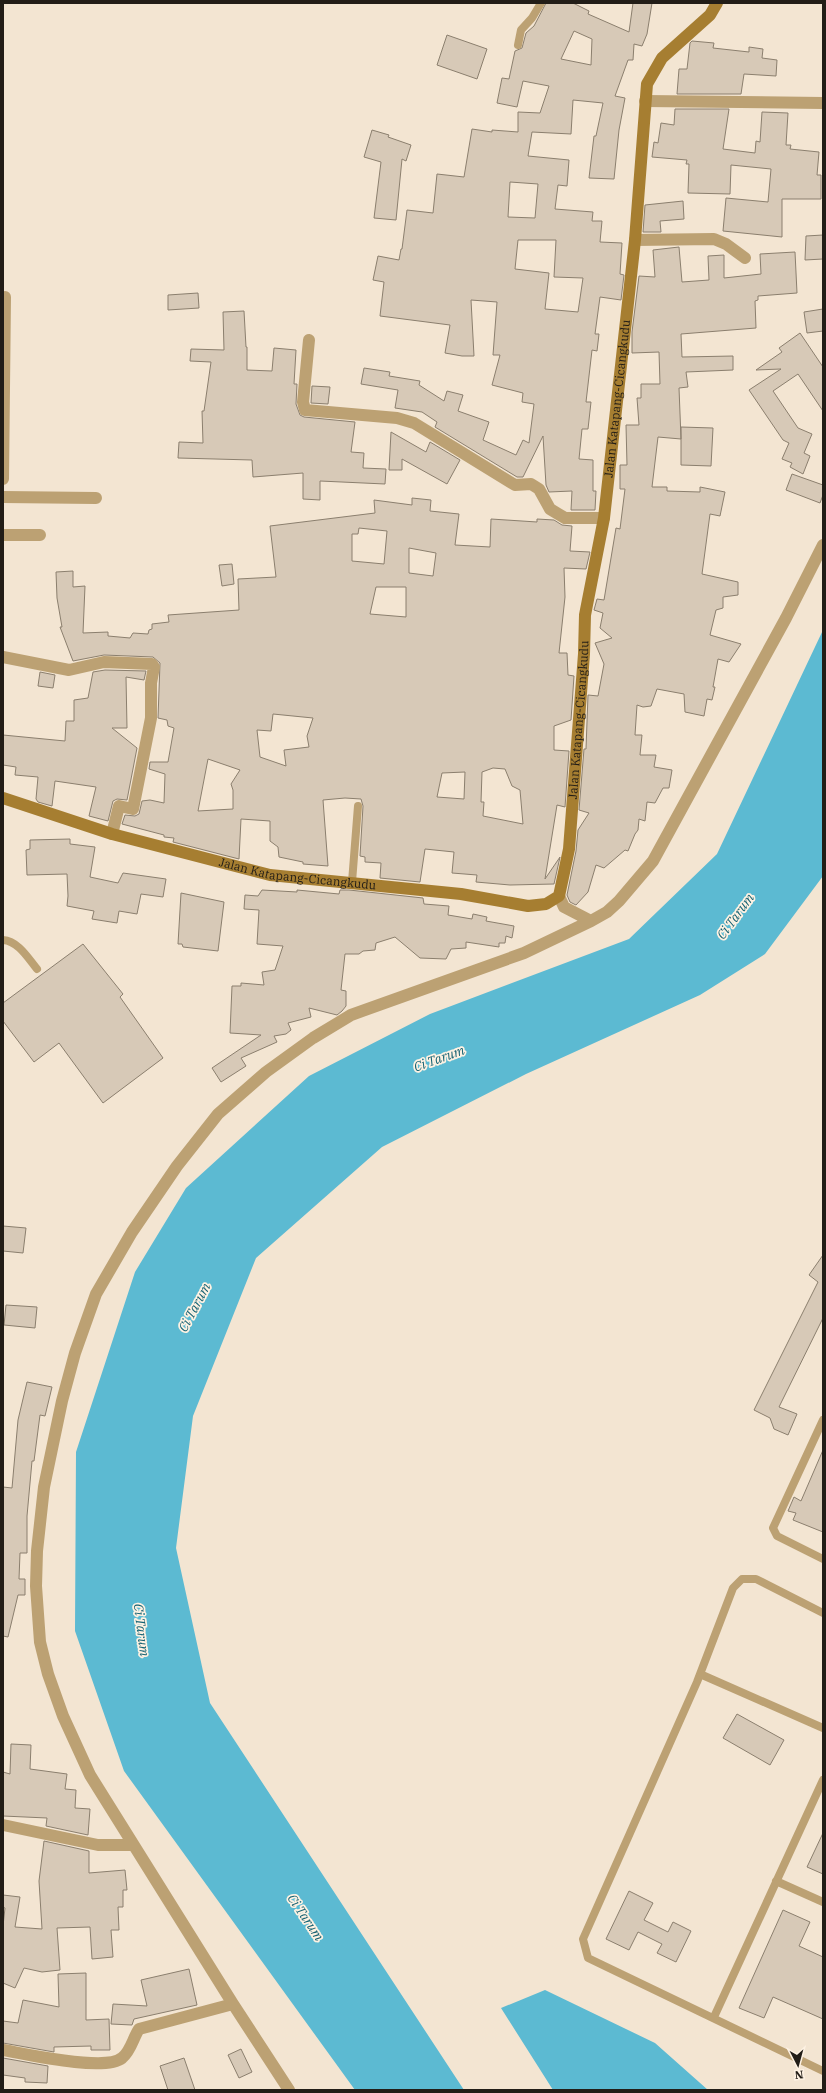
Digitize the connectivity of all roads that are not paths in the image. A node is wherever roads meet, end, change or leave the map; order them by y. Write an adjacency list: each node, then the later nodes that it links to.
1 (540, 3): 3 (lane)
2 (716, 3): 4 (street, Jalan Katapang-Cicangkudu)
3 (518, 45)
4 (645, 101): 5 (street); 6 (street, Jalan Katapang-Cicangkudu)
5 (823, 102)
6 (635, 240): 7 (street); 13 (street, Jalan Katapang-Cicangkudu)
7 (745, 258)
8 (8, 297): 10 (street)
9 (309, 340): 13 (street)
10 (3, 479)
11 (3, 497): 12 (street)
12 (96, 498)
13 (604, 518): 22 (street, Jalan Katapang-Cicangkudu)
14 (3, 535): 15 (street)
15 (40, 535)
16 (823, 545): 23 (street)
17 (3, 657): 20 (street)
18 (3, 798): 20 (street, Jalan Katapang-Cicangkudu)
19 (358, 806): 21 (lane)
20 (112, 834): 21 (street, Jalan Katapang-Cicangkudu)
21 (352, 882): 22 (street, Jalan Katapang-Cicangkudu)
22 (559, 896): 23 (street)
23 (592, 921): 33 (street)
24 (3, 940): 25 (lane)
25 (37, 969)
26 (823, 1420): 27 (lane)
27 (823, 1559)
28 (823, 1613): 29 (lane)
29 (700, 1674): 30 (lane); 37 (lane)
30 (823, 1728)
31 (823, 1780): 34 (lane)
32 (3, 1826): 33 (street)
33 (133, 1845): 36 (street)
34 (776, 1881): 35 (lane); 37 (lane)
35 (823, 1902)
36 (233, 2004): 38 (street); 40 (street)
37 (714, 2016): 39 (lane)
38 (3, 2050)
39 (823, 2071)
40 (289, 2090)

